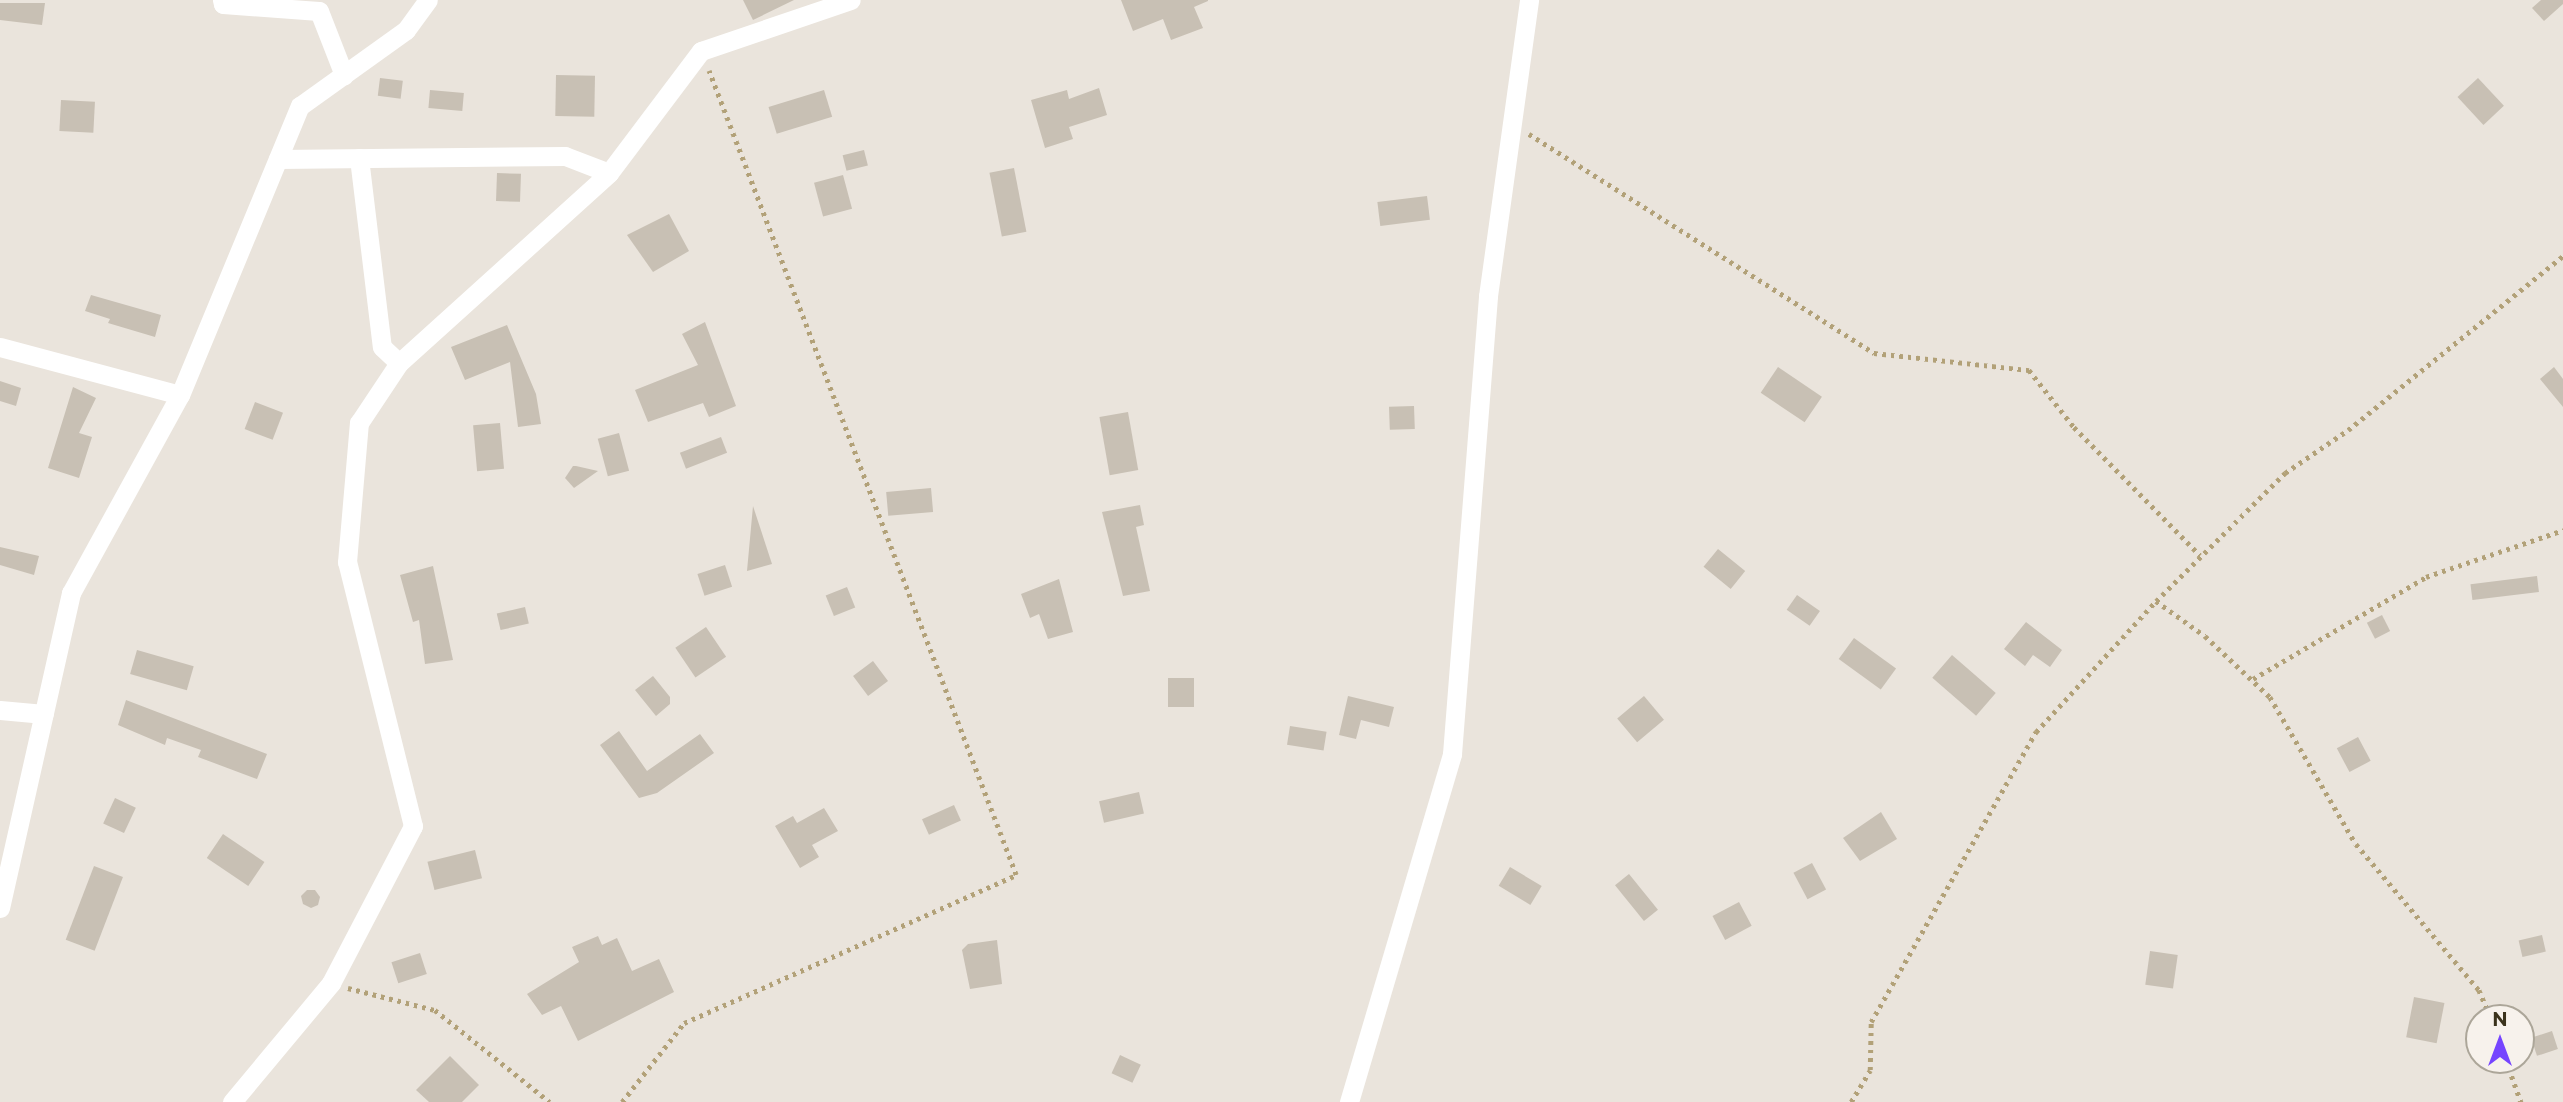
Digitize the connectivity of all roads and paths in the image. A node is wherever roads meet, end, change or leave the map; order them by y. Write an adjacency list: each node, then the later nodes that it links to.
1 (222, 0): 6 (street)
2 (428, 0): 6 (street)
3 (851, 0): 5 (street)
4 (1529, 0): 7 (street)
5 (701, 51): 10 (street); 27 (path)
6 (344, 75): 9 (street)
7 (1514, 124): 16 (path); 28 (street)
8 (359, 158): 9 (street); 10 (street); 13 (street)
9 (278, 159): 14 (street)
10 (609, 173): 13 (street)
11 (2563, 256): 16 (path)
12 (0, 347): 14 (street)
13 (399, 363): 22 (street)
14 (180, 395): 20 (street)
15 (2563, 530): 18 (path)
16 (2200, 555): 17 (path)
17 (2156, 601): 18 (path); 29 (path)
18 (2253, 678): 23 (path)
19 (0, 710): 20 (street)
20 (44, 714): 21 (street)
21 (0, 908)
22 (331, 983): 25 (street); 26 (path)
23 (2484, 1004)
24 (2512, 1074): 30 (path)
25 (232, 1102)
26 (550, 1102)
27 (622, 1102)
28 (1349, 1102)
29 (1851, 1102)
30 (2521, 1102)

